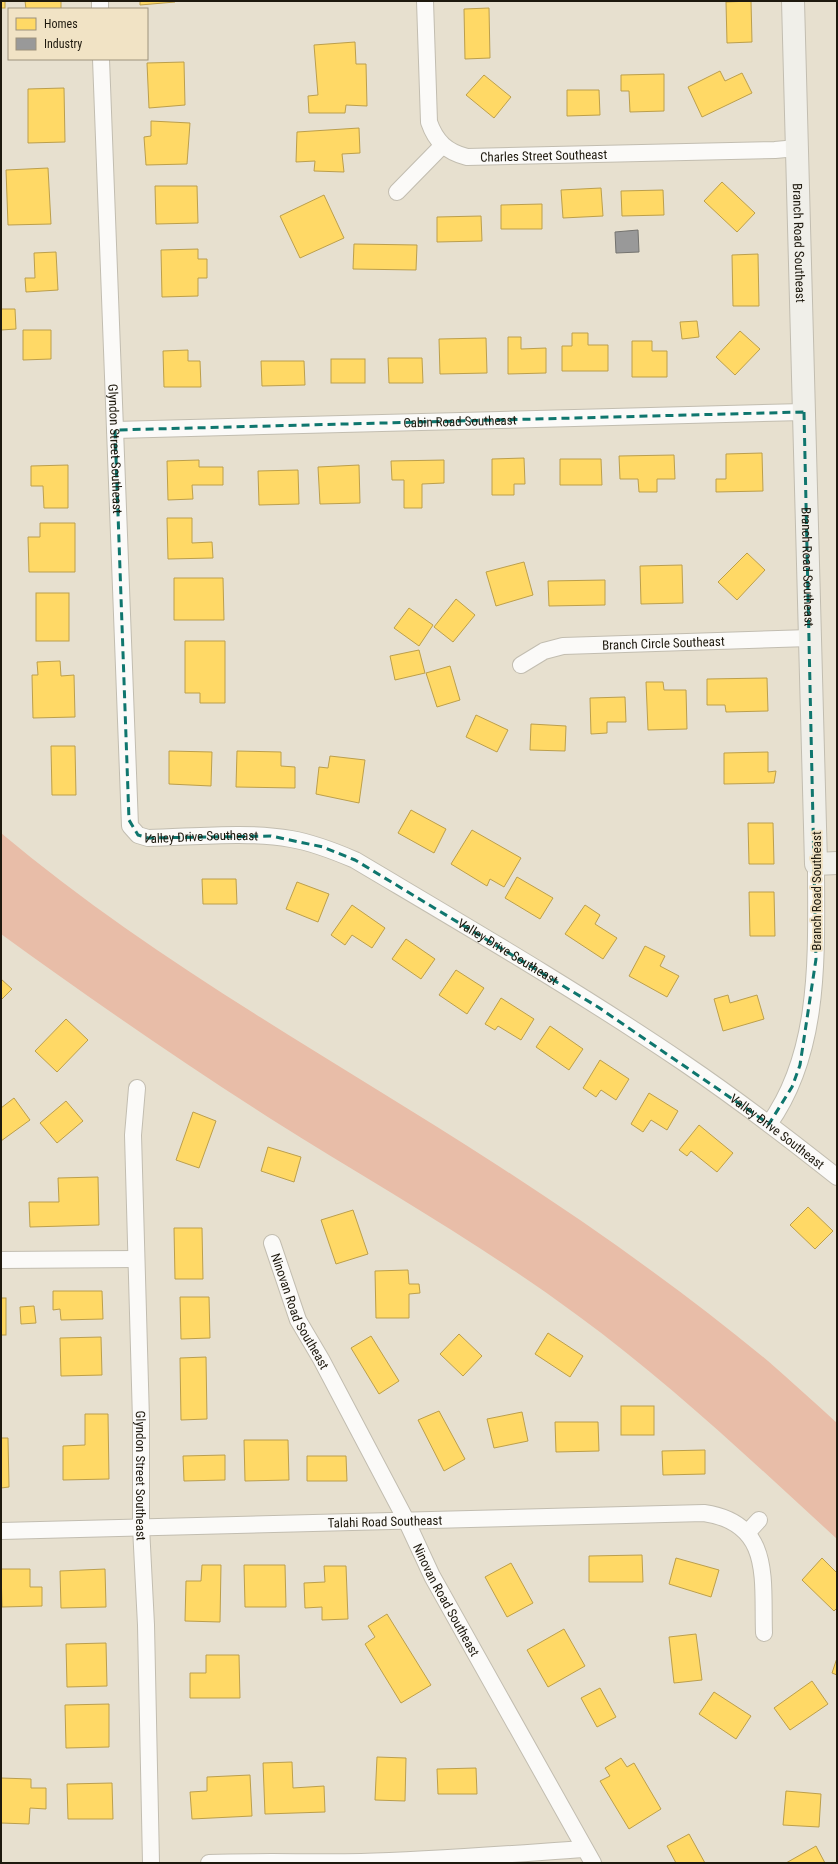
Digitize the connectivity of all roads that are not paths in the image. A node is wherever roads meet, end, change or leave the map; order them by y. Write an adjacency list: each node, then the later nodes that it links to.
1 (425, 1): 4 (street, Charles Street Southeast)
2 (793, 1): 5 (street, Branch Road Southeast)
3 (102, 60): 8 (street, Glyndon Street Southeast)
4 (442, 146): 5 (street, Charles Street Southeast); 6 (street)
5 (797, 148): 7 (street, Branch Road Southeast)
6 (397, 192)
7 (804, 412): 8 (street, Cabin Road Southeast); 9 (street, Branch Road Southeast)
8 (115, 430): 11 (street, Glyndon Street Southeast)
9 (810, 638): 10 (street, Branch Circle Southeast); 12 (street, Branch Road Southeast)
10 (521, 666)
11 (138, 835): 14 (street, Valley Drive Southeast)
12 (827, 863): 14 (street, Branch Road Southeast)
13 (137, 1088): 17 (street, Glyndon Street Southeast)
14 (769, 1124): 15 (street, Valley Drive Southeast)
15 (837, 1177)
16 (272, 1244): 19 (street, Ninovan Road Southeast)
17 (136, 1259): 18 (street); 21 (street, Glyndon Street Southeast)
18 (1, 1260)
19 (406, 1520): 21 (street, Talahi Road Southeast); 23 (street, Talahi Road Southeast); 25 (street, Ninovan Road Southeast)
20 (759, 1520): 23 (street)
21 (141, 1527): 22 (street, Talahi Road Southeast); 26 (street, Glyndon Street Southeast)
22 (1, 1531)
23 (747, 1533): 24 (street, Talahi Road Southeast)
24 (764, 1633)
25 (584, 1848): 28 (street); 29 (street, Ninovan Road Southeast)
26 (151, 1863)
27 (209, 1863): 28 (street)
28 (360, 1863)
29 (593, 1863)

